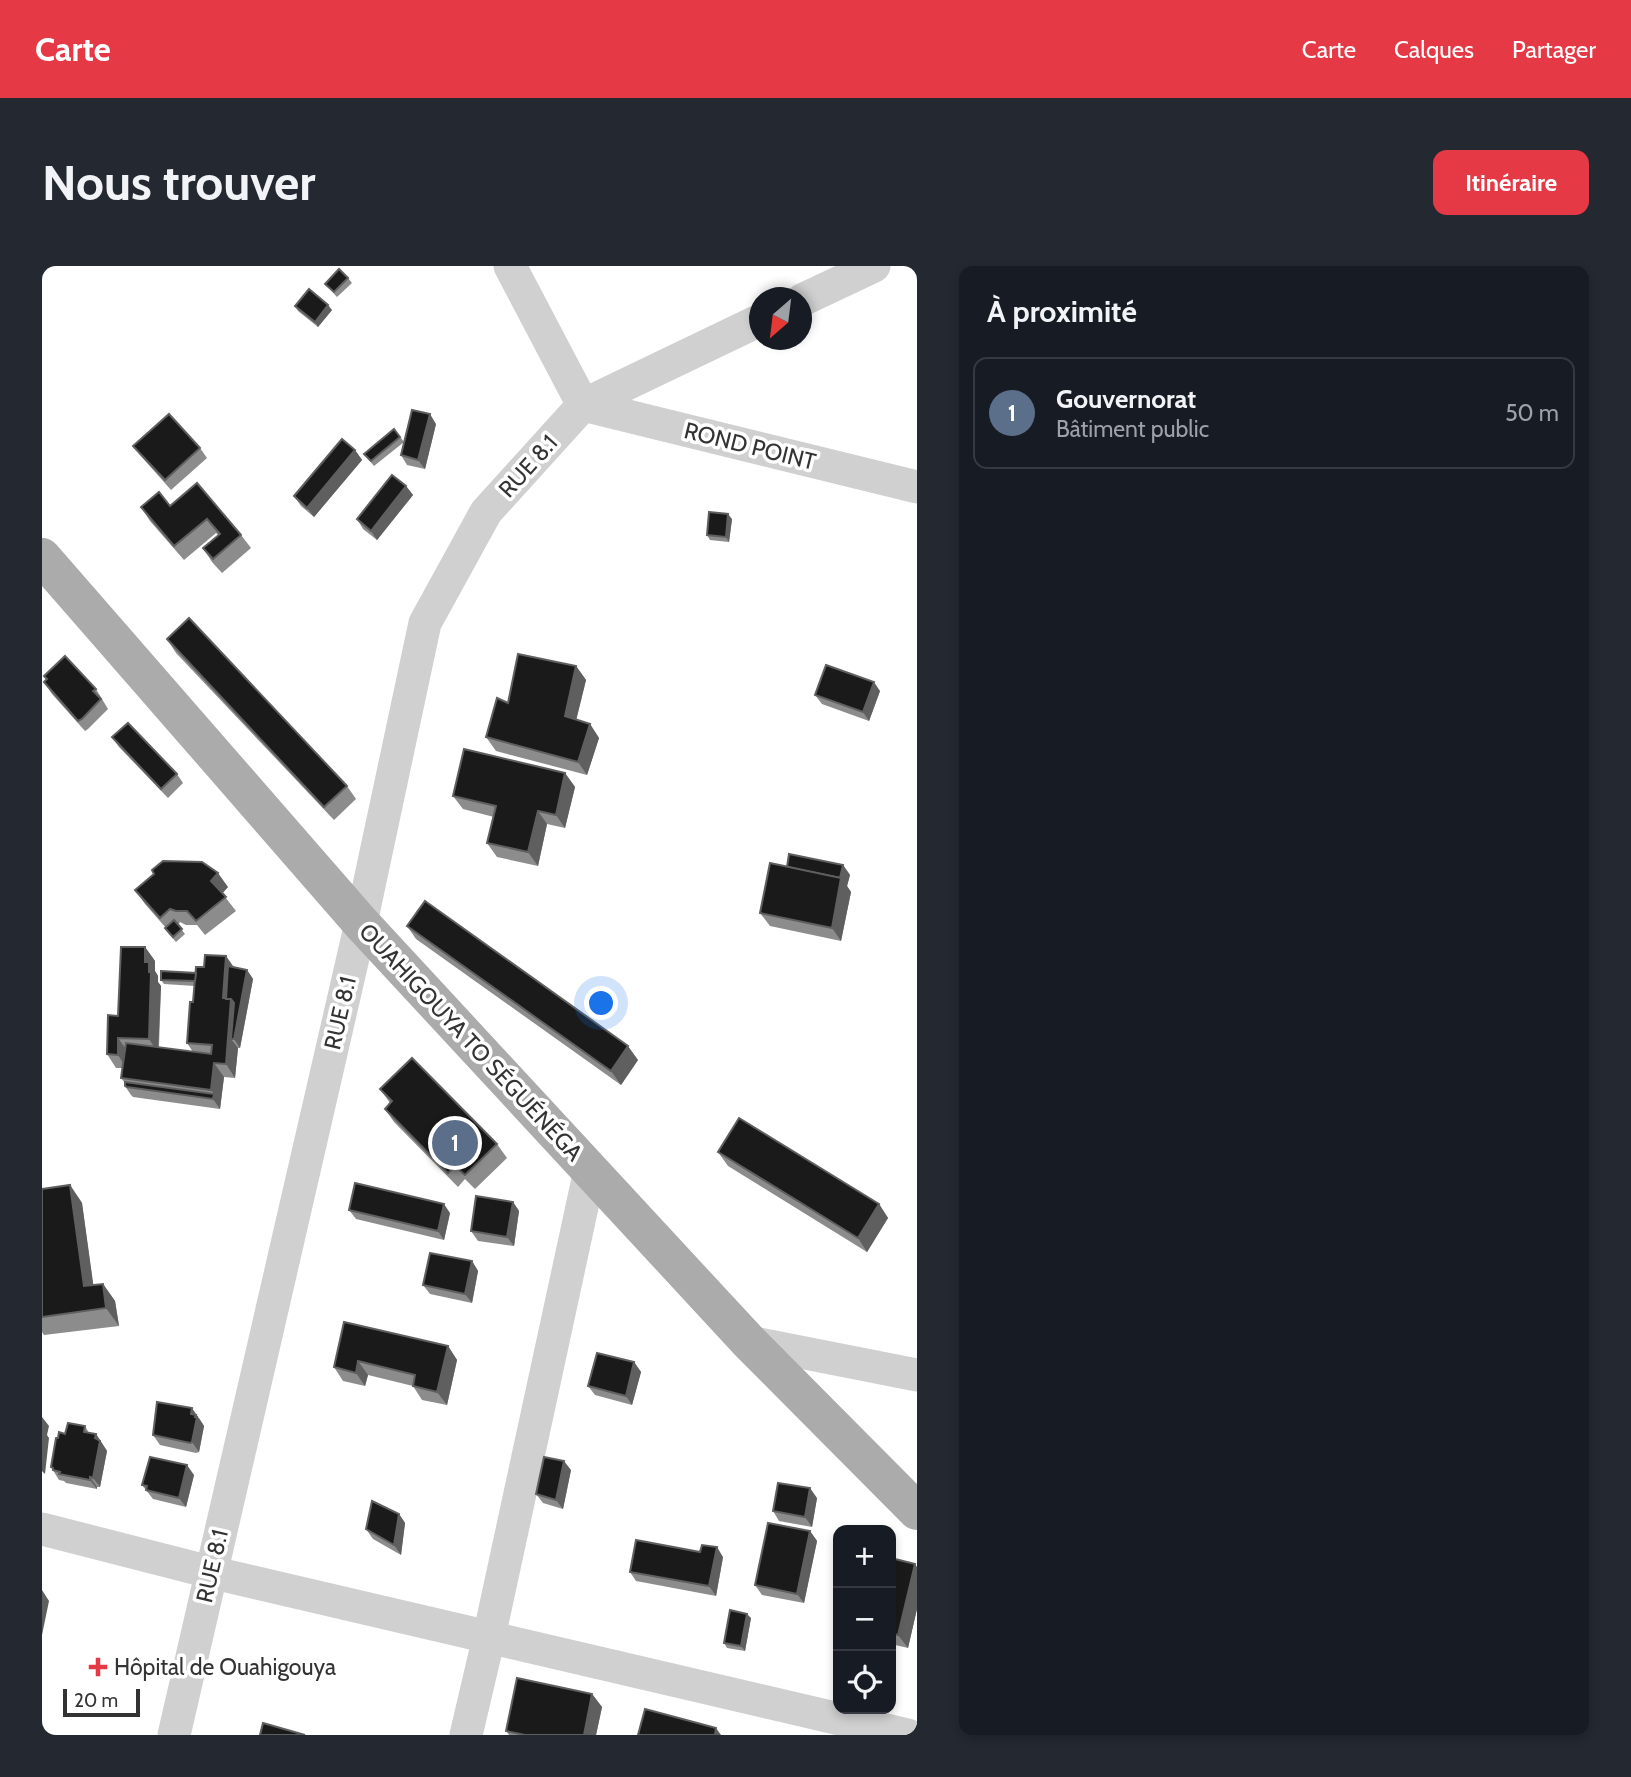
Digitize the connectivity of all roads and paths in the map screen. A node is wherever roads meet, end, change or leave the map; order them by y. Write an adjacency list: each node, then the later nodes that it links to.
1 (510, 266): 5 (street)
2 (874, 266): 3 (street)
3 (812, 295)
4 (749, 325): 5 (street, RUE 8.1)
5 (583, 405): 6 (street, ROND POINT); 8 (street, RUE 8.1)
6 (917, 488)
7 (42, 557): 8 (main road, OUAHIGOUYA TO SÉGUÉNÉGA)
8 (361, 923): 9 (main road, OUAHIGOUYA TO SÉGUÉNÉGA); 14 (street, RUE 8.1)
9 (590, 1170): 10 (main road, OUAHIGOUYA TO SÉGUÉNÉGA); 15 (street)
10 (749, 1342): 11 (street); 12 (main road, OUAHIGOUYA TO SÉGUÉNÉGA)
11 (917, 1375)
12 (917, 1511)
13 (42, 1529): 14 (street)
14 (211, 1572): 15 (street); 16 (street, RUE 8.1)
15 (489, 1637): 17 (street); 18 (street)
16 (174, 1735)
17 (466, 1735)
18 (908, 1735)

